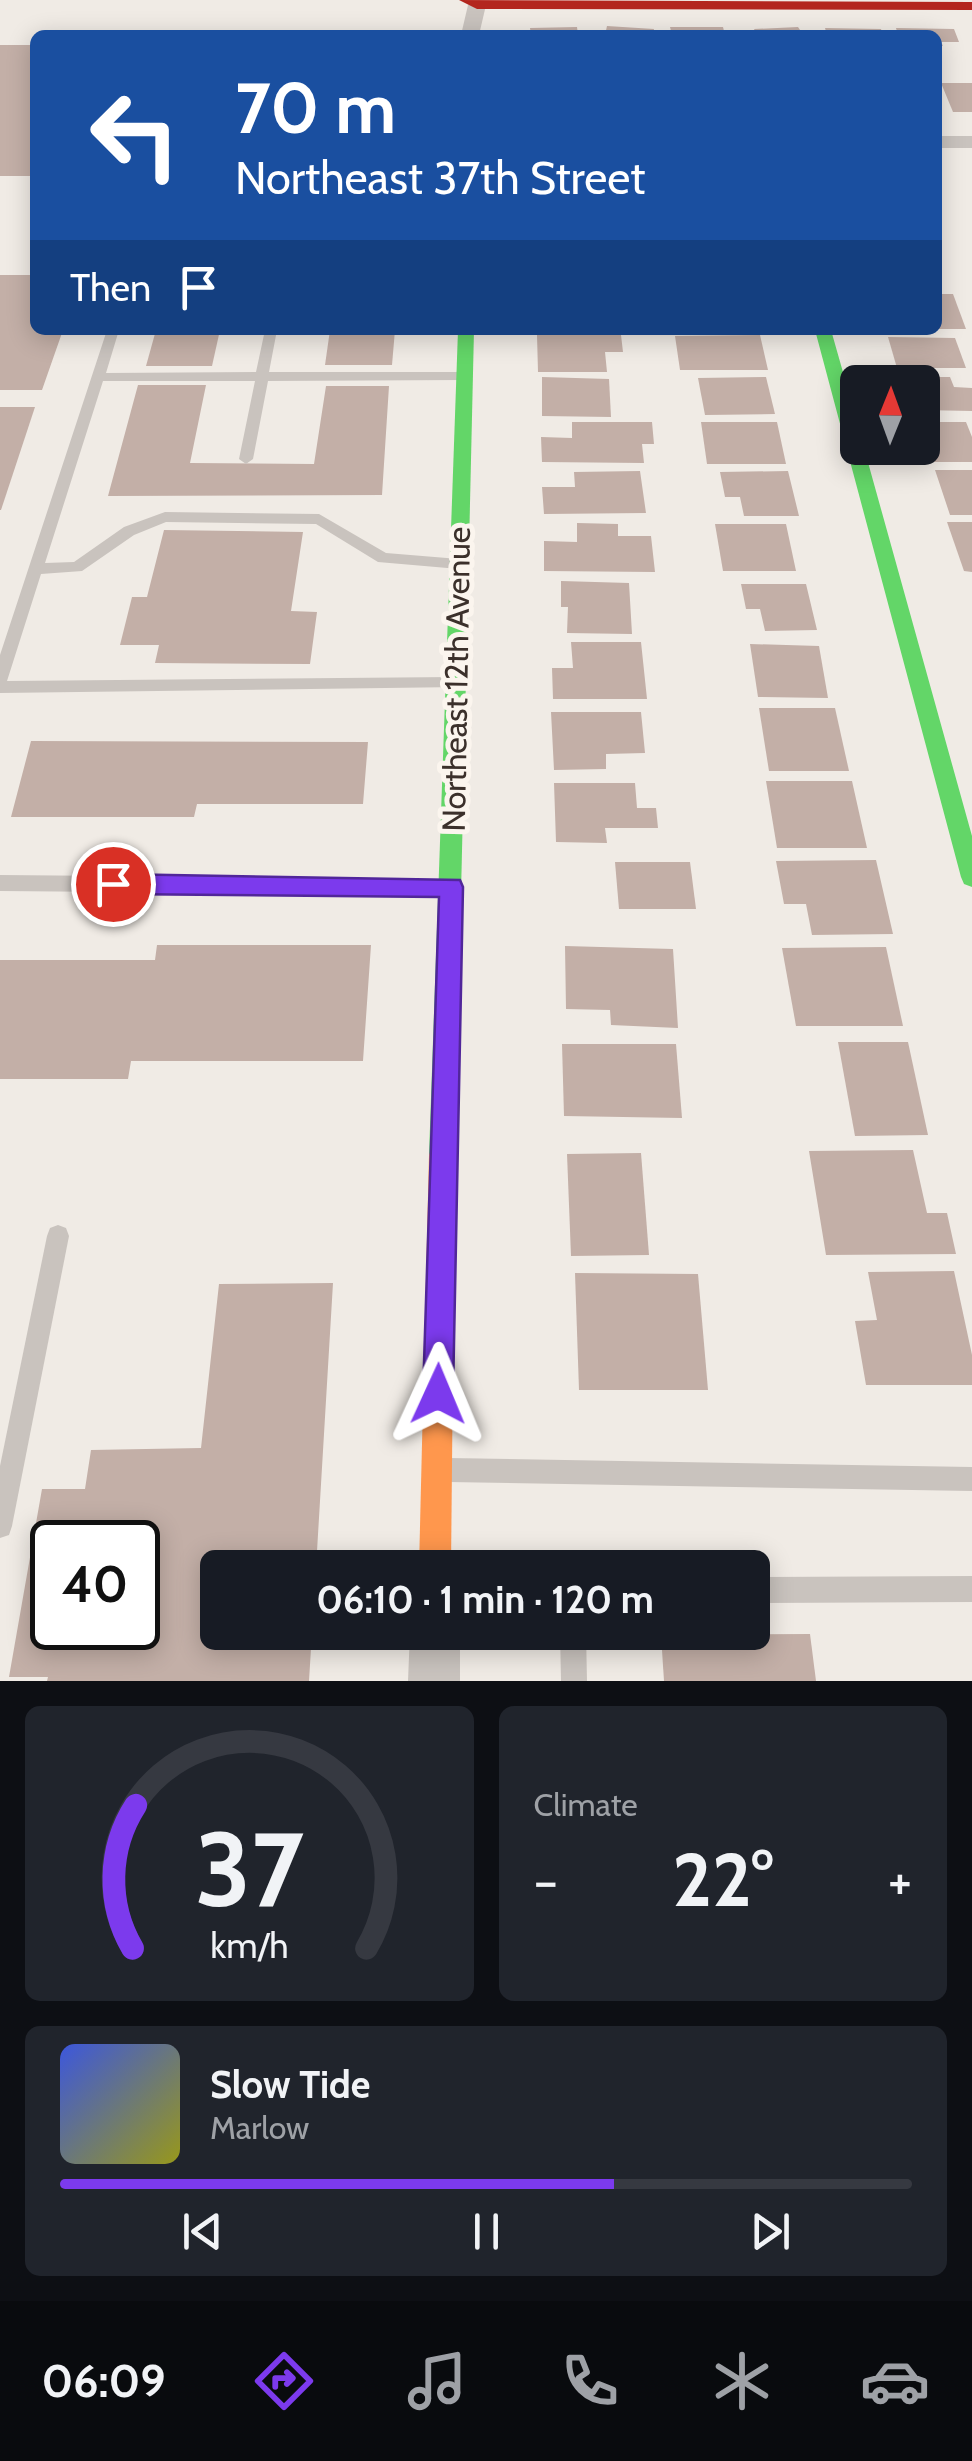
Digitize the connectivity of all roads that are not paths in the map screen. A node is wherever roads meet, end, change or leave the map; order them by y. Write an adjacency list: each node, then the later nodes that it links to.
1 (471, 2): 2 (street); 5 (street)
2 (597, 2): 3 (street)
3 (835, 3): 4 (street)
4 (972, 6)
5 (470, 30)
6 (942, 142): 7 (street)
7 (972, 142)
8 (110, 335): 12 (lane)
9 (270, 335): 13 (lane)
10 (466, 335): 14 (street, Northeast 12th Avenue)
11 (825, 335): 20 (street)
12 (98, 376): 13 (lane); 17 (lane)
13 (263, 376): 14 (lane); 15 (lane)
14 (464, 376): 16 (street, Northeast 12th Avenue)
15 (246, 459)
16 (459, 564): 17 (lane); 19 (street, Northeast 12th Avenue)
17 (36, 569): 18 (lane)
18 (0, 683): 19 (lane)
19 (456, 683): 22 (street, Northeast 12th Avenue)
20 (972, 877)
21 (0, 883): 22 (lane)
22 (451, 887): 24 (street, Northeast 12th Avenue)
23 (58, 1236): 26 (lane)
24 (437, 1470): 25 (lane); 27 (street, Northeast 12th Avenue)
25 (972, 1479)
26 (0, 1526)
27 (436, 1550)
28 (972, 1589): 29 (lane)
29 (770, 1590)
30 (434, 1650): 32 (street)
31 (573, 1650): 33 (lane)
32 (434, 1681)
33 (574, 1681)

